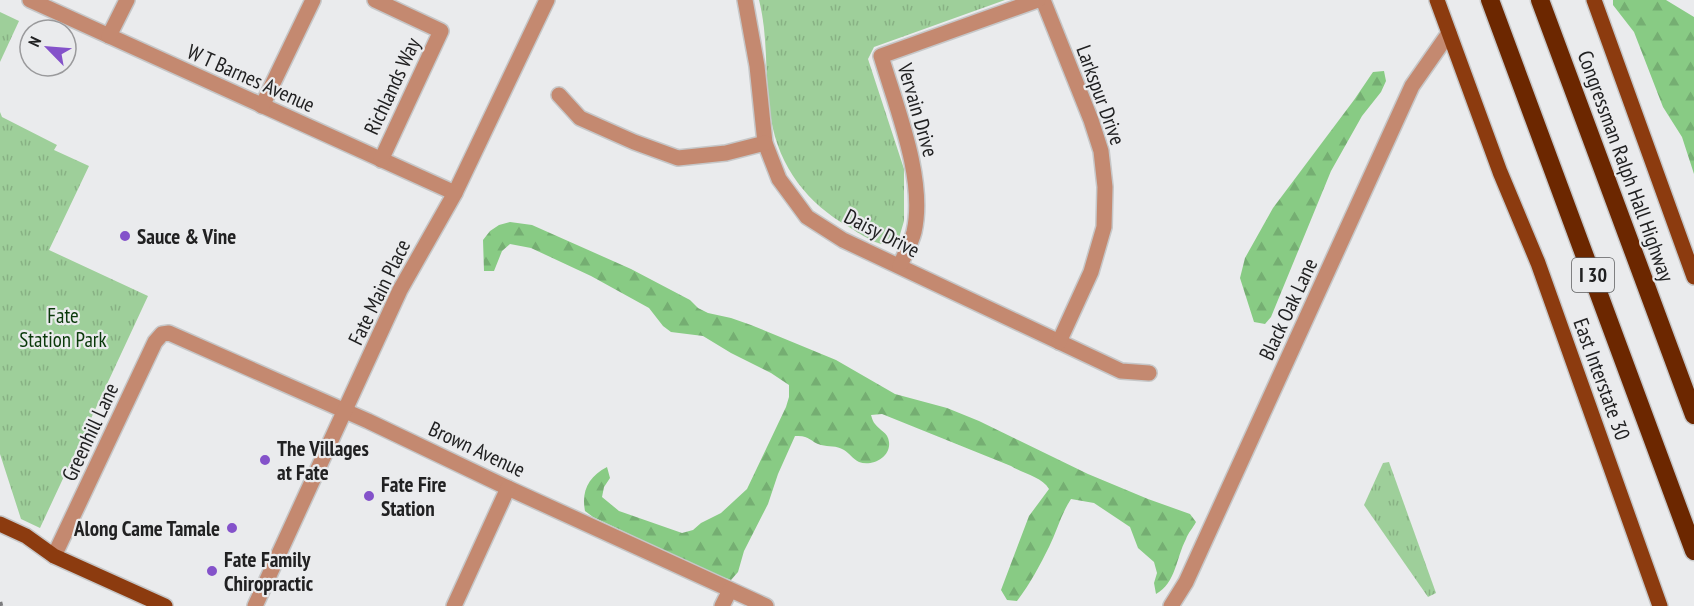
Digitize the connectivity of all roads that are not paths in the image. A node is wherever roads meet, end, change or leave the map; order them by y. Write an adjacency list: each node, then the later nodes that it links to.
1 (30, 0): 14 (street, W T Barnes Avenue)
2 (127, 0): 14 (street)
3 (313, 0): 16 (street)
4 (375, 0): 18 (street, Richlands Way)
5 (547, 0): 19 (street, Fate Main Place)
6 (745, 0): 17 (street, Daisy Drive)
7 (1038, 0): 20 (street, Vervain Drive)
8 (1043, 0): 23 (street, Larkspur Drive)
9 (1437, 0): 13 (main road, East Interstate 30)
10 (1490, 0): 29 (highway, I 30)
11 (1540, 0): 26 (highway, Congressman Ralph Hall Highway / I 30)
12 (1594, 0): 21 (main road)
13 (1449, 33): 37 (street, Black Oak Lane); 38 (main road, East Interstate 30)
14 (110, 36): 16 (street, W T Barnes Avenue)
15 (560, 95): 17 (street)
16 (262, 106): 18 (street, W T Barnes Avenue)
17 (765, 143): 20 (street, Daisy Drive)
18 (381, 160): 19 (street, W T Barnes Avenue)
19 (454, 193): 25 (street, Fate Main Place)
20 (900, 266): 23 (street, Daisy Drive)
21 (1694, 277)
22 (169, 333): 25 (street, Brown Avenue); 30 (street, Greenhill Lane)
23 (1059, 342): 24 (street, Daisy Drive)
24 (1149, 373)
25 (345, 411): 27 (street, Brown Avenue); 33 (street, Fate Main Place)
26 (1694, 414)
27 (508, 488): 31 (street, Brown Avenue); 34 (street)
28 (0, 524): 30 (main road)
29 (1694, 551)
30 (54, 556): 32 (main road)
31 (730, 590): 35 (street); 36 (street, Brown Avenue)
32 (165, 606)
33 (255, 606)
34 (454, 606)
35 (722, 606)
36 (766, 606)
37 (1172, 606)
38 (1660, 606)

